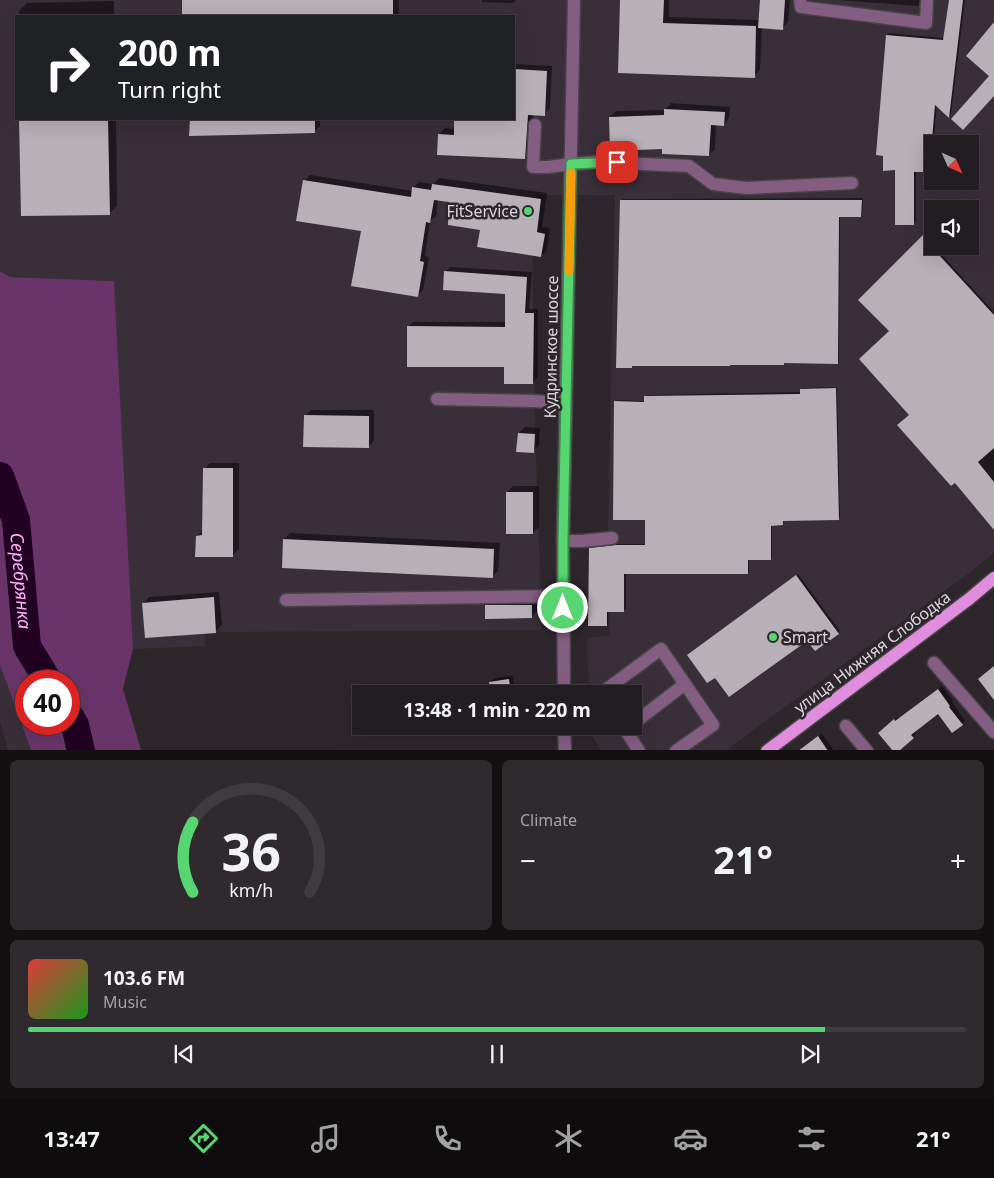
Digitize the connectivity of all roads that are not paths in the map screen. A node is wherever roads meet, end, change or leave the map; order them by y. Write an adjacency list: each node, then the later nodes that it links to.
1 (574, 0): 5 (street, Кудринское шоссе)
2 (800, 0): 3 (street)
3 (927, 0)
4 (535, 124): 5 (street)
5 (571, 164): 6 (street); 8 (street, Кудринское шоссе)
6 (852, 183)
7 (437, 399): 8 (street)
8 (566, 403): 10 (street, Кудринское шоссе)
9 (612, 538): 10 (street)
10 (563, 541): 12 (street, Кудринское шоссе)
11 (994, 578): 26 (main road, улица Нижняя Слободка)
12 (563, 596): 13 (street); 16 (street, Кудринское шоссе)
13 (286, 600)
14 (934, 663): 20 (street)
15 (685, 684): 17 (street); 18 (street); 25 (street)
16 (564, 685)
17 (611, 685)
18 (642, 715)
19 (846, 726): 27 (street)
20 (994, 732)
21 (564, 735): 23 (street)
22 (632, 735): 24 (street)
23 (565, 750)
24 (639, 750)
25 (676, 750)
26 (768, 750)
27 (867, 750)

